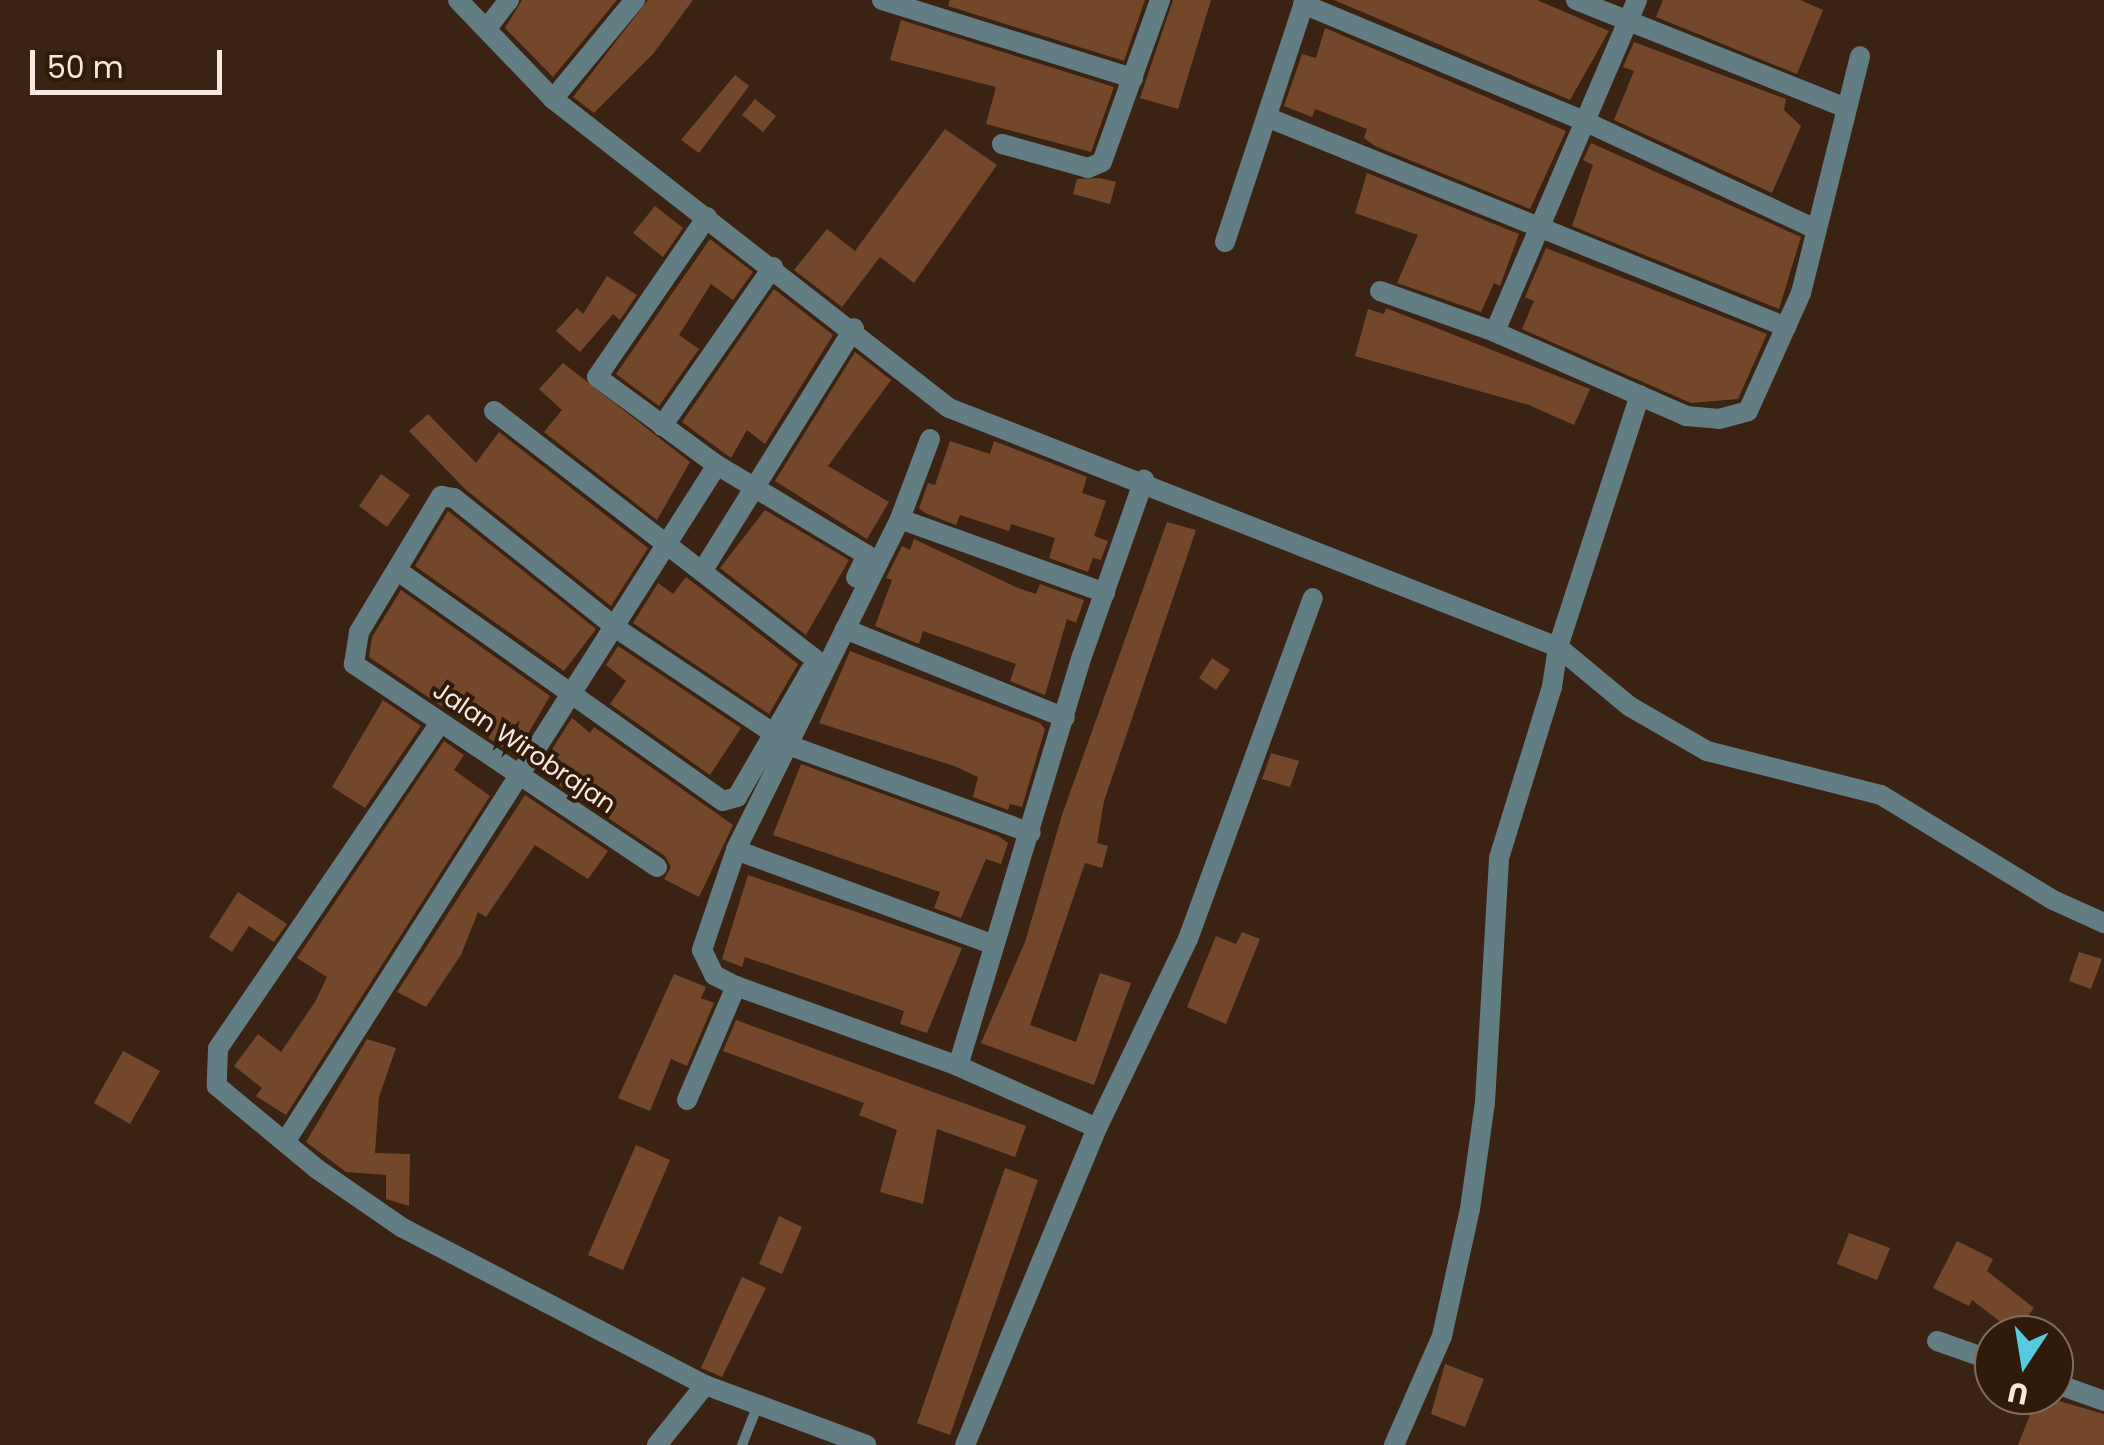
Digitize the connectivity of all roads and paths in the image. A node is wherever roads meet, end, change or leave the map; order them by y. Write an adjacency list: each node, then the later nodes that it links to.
1 (458, 0): 10 (street)
2 (509, 0): 10 (street)
3 (635, 0): 13 (street)
4 (882, 0): 12 (street)
5 (1160, 0): 12 (street)
6 (1576, 0): 9 (street)
7 (1636, 0): 9 (street)
8 (1304, 2): 15 (street); 16 (street)
9 (1627, 22): 14 (street); 16 (street)
10 (488, 28): 13 (street)
11 (1860, 56): 14 (street)
12 (1133, 78): 17 (street)
13 (553, 99): 18 (street)
14 (1844, 107): 20 (street)
15 (1269, 118): 19 (street); 21 (street)
16 (1584, 121): 19 (street); 20 (street)
17 (1002, 144)
18 (706, 218): 22 (street); 29 (street)
19 (1538, 223): 24 (street); 26 (street)
20 (1816, 230): 24 (street)
21 (1225, 242)
22 (773, 267): 25 (street); 29 (street)
23 (1380, 291): 26 (street)
24 (1786, 327): 27 (street)
25 (854, 328): 32 (street); 33 (street)
26 (1495, 332): 27 (street)
27 (1640, 394): 42 (street)
28 (494, 411): 35 (street)
29 (662, 426): 31 (street)
30 (930, 439): 34 (street)
31 (717, 466): 33 (street); 35 (street)
32 (1144, 480): 38 (street); 42 (street)
33 (753, 488): 36 (street); 43 (street)
34 (900, 519): 38 (street); 41 (street)
35 (667, 545): 36 (street); 40 (street)
36 (704, 570): 43 (street)
37 (398, 571): 40 (street); 44 (street); 46 (street, Jalan Wirobrajan)
38 (1105, 592): 45 (street)
39 (1313, 598): 57 (street)
40 (616, 628): 44 (street); 47 (street)
41 (845, 629): 45 (street); 47 (street)
42 (1558, 647): 52 (street); 69 (street)
43 (816, 660): 47 (street)
44 (572, 694): 47 (street); 48 (street)
45 (1065, 718): 49 (street)
46 (440, 723): 48 (street, Jalan Wirobrajan); 58 (street)
47 (782, 740): 49 (street); 50 (street)
48 (520, 776): 51 (street, Jalan Wirobrajan); 58 (street)
49 (1031, 834): 53 (street)
50 (736, 850): 53 (street); 54 (street)
51 (656, 867)
52 (2104, 923)
53 (994, 945): 55 (street)
54 (736, 986): 55 (street); 56 (street)
55 (958, 1066): 57 (street)
56 (687, 1100)
57 (1097, 1128): 68 (street)
58 (287, 1139): 61 (street)
59 (1937, 1341): 60 (street)
60 (1974, 1354)
61 (705, 1385): 64 (street); 65 (street)
62 (2074, 1390): 63 (street)
63 (2104, 1401)
64 (757, 1407): 66 (lane); 67 (street)
65 (656, 1445)
66 (742, 1445)
67 (866, 1445)
68 (965, 1445)
69 (1394, 1445)

